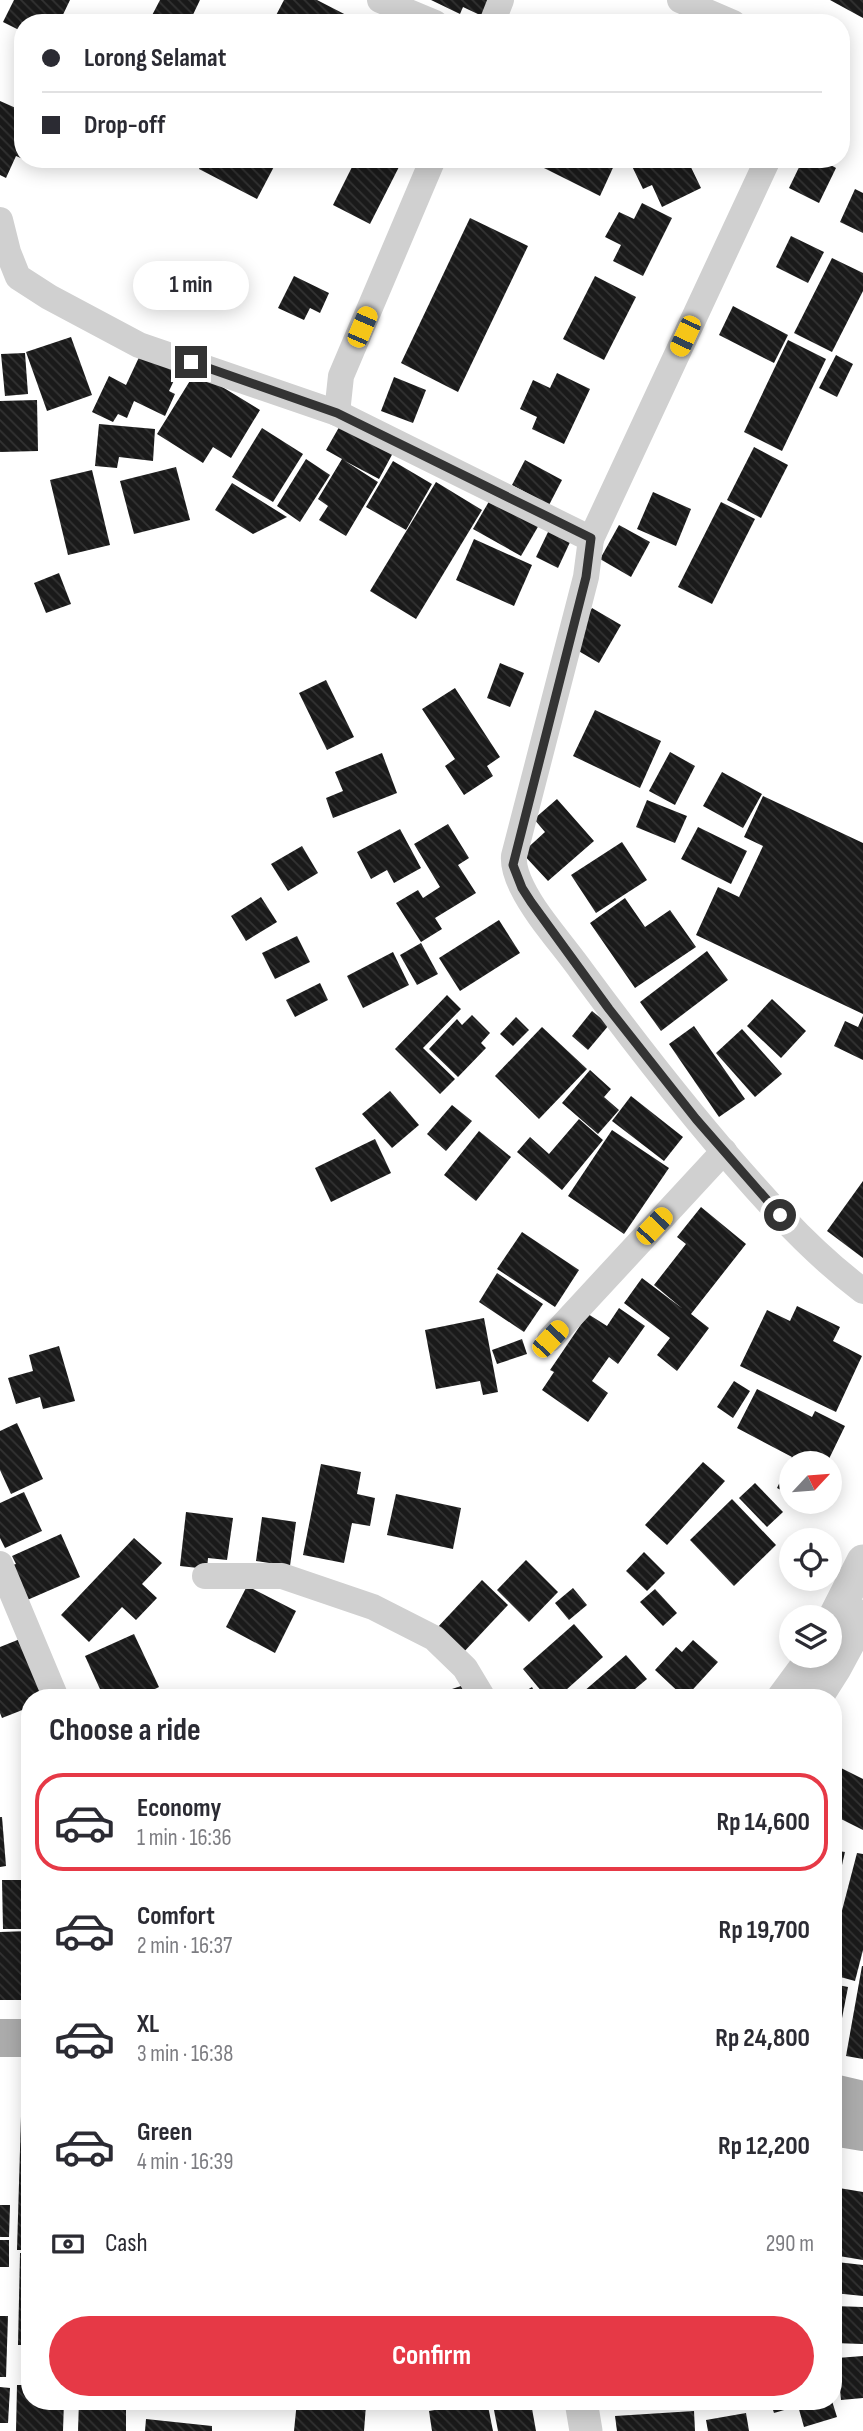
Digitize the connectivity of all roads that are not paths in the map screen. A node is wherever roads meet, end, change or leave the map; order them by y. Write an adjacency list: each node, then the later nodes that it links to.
1 (380, 0): 3 (street)
2 (680, 0): 4 (street)
3 (413, 14)
4 (712, 14)
5 (429, 168): 8 (street)
6 (764, 168): 9 (street)
7 (0, 220): 8 (street)
8 (337, 413): 9 (street)
9 (591, 538): 10 (street)
10 (724, 1151): 11 (street); 12 (street)
11 (863, 1291)
12 (550, 1339)
13 (863, 1561): 16 (street)
14 (0, 1564): 19 (street)
15 (205, 1576): 20 (street)
16 (841, 1605)
17 (863, 1616): 22 (street)
18 (805, 1668): 21 (street)
19 (52, 1689)
20 (478, 1689)
21 (790, 1689)
22 (822, 1689)
23 (0, 2038): 24 (main road)
24 (21, 2038)
25 (842, 2095): 26 (main road)
26 (863, 2100)
27 (842, 2128): 28 (main road)
28 (863, 2132)
29 (582, 2410): 30 (street)
30 (586, 2431)

